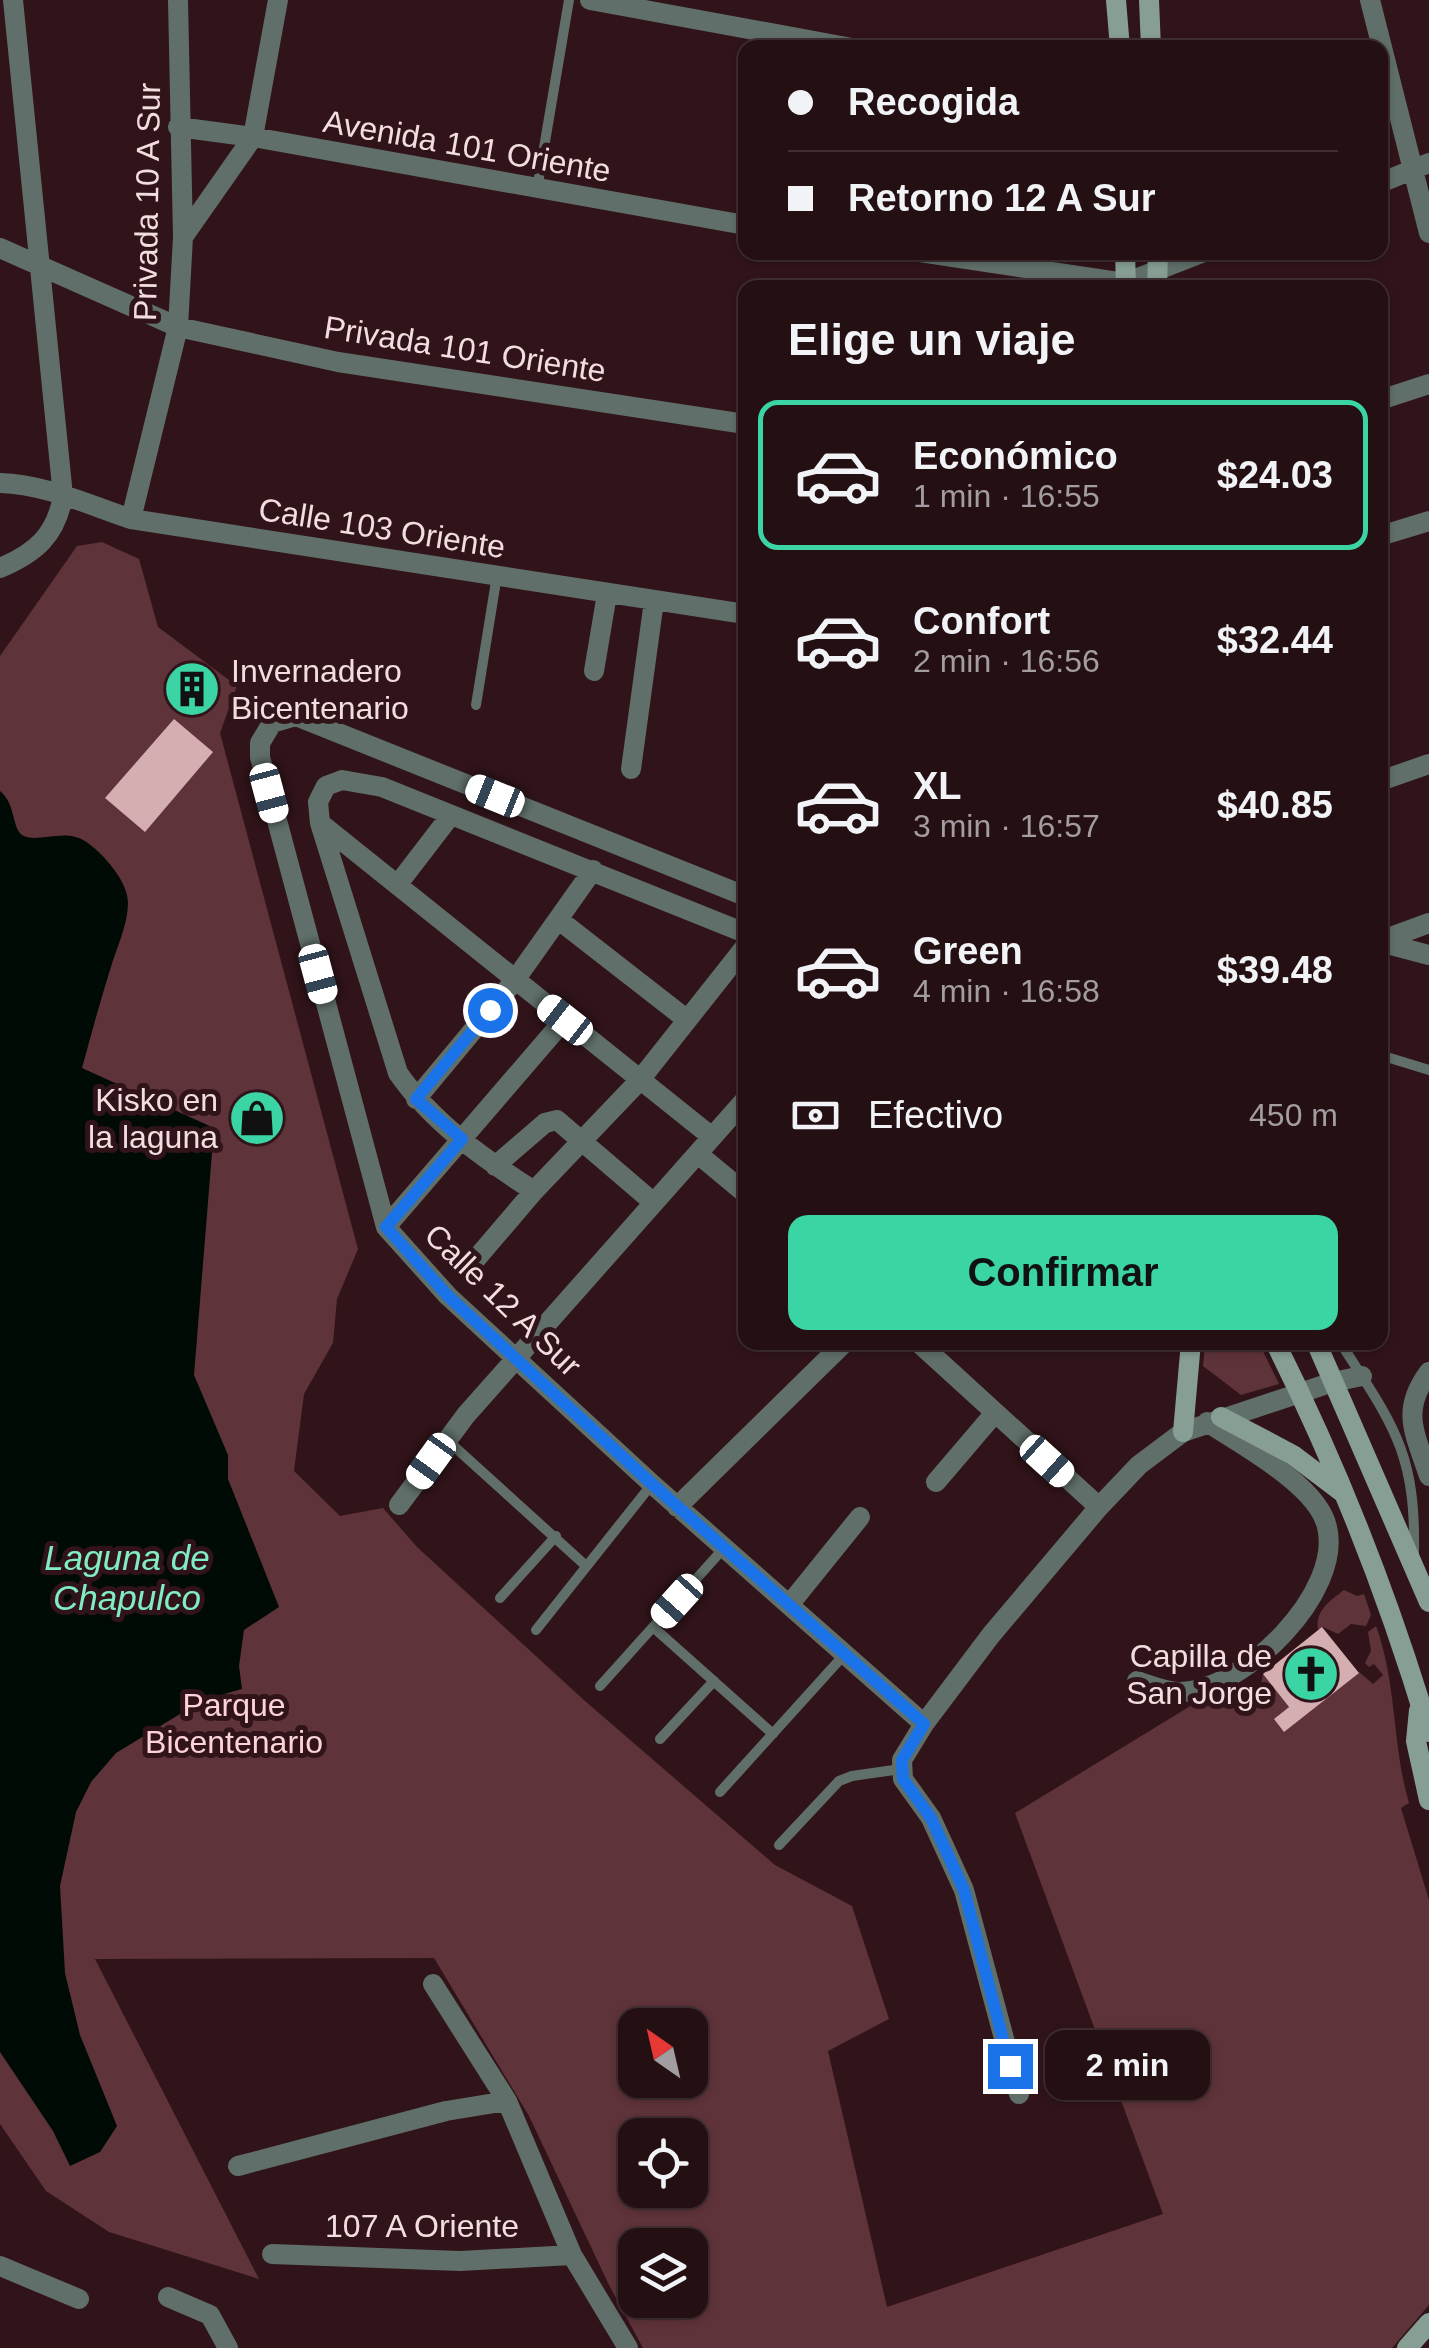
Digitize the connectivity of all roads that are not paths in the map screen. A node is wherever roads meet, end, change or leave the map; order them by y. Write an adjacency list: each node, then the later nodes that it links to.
1 (13, 0): 13 (street)
2 (178, 0): 15 (street, Privada 10 A Sur)
3 (278, 0): 16 (street)
4 (569, 0): 19 (lane)
5 (590, 0): 9 (street)
6 (1116, 0): 10 (main road)
7 (1149, 0): 11 (main road)
8 (1370, 0): 12 (street)
9 (808, 40)
10 (1119, 40)
11 (1152, 40)
12 (1382, 40)
13 (9, 58): 26 (street)
14 (1388, 59): 17 (street)
15 (178, 128): 16 (street, Avenida 101 Oriente); 22 (street, Privada 10 A Sur)
16 (252, 138): 19 (street, Avenida 101 Oriente); 22 (street)
17 (1421, 166): 18 (street); 21 (street)
18 (1388, 179)
19 (537, 190): 20 (street, Avenida 101 Oriente)
20 (738, 224)
21 (1429, 233)
22 (183, 238): 29 (street, Privada 10 A Sur)
23 (0, 248): 26 (street, Privada 101 Oriente)
24 (970, 260): 28 (street)
25 (1184, 260): 27 (street)
26 (37, 262): 29 (street, Privada 101 Oriente); 34 (street)
27 (1158, 270)
28 (1095, 280)
29 (178, 327): 32 (street, Privada 101 Oriente); 35 (street, Privada 10 A Sur)
30 (1429, 384): 31 (street)
31 (1388, 397)
32 (738, 423)
33 (7, 483): 34 (street, Calle 103 Oriente)
34 (63, 496): 35 (street, Calle 103 Oriente); 38 (street)
35 (131, 519): 39 (street, Calle 103 Oriente)
36 (1429, 521): 37 (street)
37 (1388, 534)
38 (0, 568)
39 (497, 576): 40 (street, Calle 103 Oriente); 44 (lane)
40 (607, 594): 41 (street, Calle 103 Oriente); 43 (street)
41 (654, 601): 42 (street, Calle 103 Oriente); 46 (street)
42 (738, 613)
43 (594, 672)
44 (476, 705)
45 (1429, 764): 47 (street)
46 (632, 769)
47 (1388, 777)
48 (450, 815): 49 (street); 50 (street); 51 (street)
49 (320, 823): 51 (street); 66 (street)
50 (593, 870): 53 (street); 55 (street)
51 (398, 884): 60 (street)
52 (738, 893): 75 (street, Calle 12 A Sur)
53 (559, 920): 60 (street); 61 (street)
54 (1429, 923): 56 (street)
55 (738, 930)
56 (1388, 939)
57 (1388, 944): 59 (street)
58 (738, 956): 61 (street)
59 (1429, 956)
60 (515, 980): 62 (street); 66 (street)
61 (686, 1019): 65 (street)
62 (565, 1020): 65 (street); 68 (street)
63 (1388, 1057): 64 (lane)
64 (1429, 1070)
65 (638, 1081): 69 (street); 70 (street)
66 (416, 1099): 68 (street)
67 (738, 1108): 70 (street)
68 (462, 1139): 71 (street); 75 (street)
69 (584, 1142): 71 (street); 73 (street); 74 (street)
70 (705, 1146): 72 (street); 74 (street)
71 (495, 1166): 73 (street)
72 (738, 1185)
73 (534, 1191): 76 (street)
74 (654, 1202): 83 (street)
75 (386, 1227): 83 (street, Calle 12 A Sur)
76 (476, 1259)
77 (837, 1350): 97 (street)
78 (926, 1350): 88 (street)
79 (1190, 1350): 90 (main road)
80 (1279, 1350): 87 (main road)
81 (1319, 1350): 86 (main road)
82 (1345, 1350): 85 (lane)
83 (516, 1357): 91 (street); 94 (street, Calle 12 A Sur)
84 (1429, 1372): 92 (street)
85 (1362, 1376): 86 (street); 102 (lane)
86 (1333, 1382): 87 (street); 102 (main road)
87 (1301, 1394): 89 (street); 95 (main road)
88 (994, 1414): 93 (street); 98 (street)
89 (1214, 1420): 90 (street); 95 (main road); 111 (street)
90 (1183, 1432): 98 (street)
91 (447, 1439): 96 (street); 100 (lane)
92 (1429, 1476)
93 (936, 1482)
94 (652, 1484): 97 (street, Calle 12 A Sur); 103 (lane)
95 (1344, 1494): 113 (main road)
96 (399, 1504)
97 (677, 1506): 101 (street, Calle 12 A Sur)
98 (1099, 1507): 114 (street)
99 (860, 1517): 106 (street)
100 (556, 1536): 103 (lane); 104 (lane)
101 (724, 1548): 106 (street, Calle 12 A Sur); 107 (lane)
102 (1414, 1565): 105 (main road)
103 (585, 1566): 108 (lane)
104 (500, 1598)
105 (1429, 1602)
106 (789, 1605): 109 (street, Calle 12 A Sur)
107 (653, 1627): 110 (lane); 112 (lane)
108 (536, 1630)
109 (844, 1655): 114 (street, Calle 12 A Sur); 116 (lane)
110 (714, 1681): 116 (lane); 117 (lane)
111 (1136, 1681)
112 (600, 1686)
113 (1420, 1703): 115 (main road); 120 (main road)
114 (924, 1724): 118 (street)
115 (1429, 1732)
116 (773, 1734): 119 (lane)
117 (660, 1739)
118 (901, 1769): 121 (lane); 123 (street)
119 (720, 1792)
120 (1429, 1800)
121 (779, 1845)
122 (433, 1984): 124 (street)
123 (1018, 2094)
124 (507, 2102): 125 (street); 127 (street)
125 (238, 2166)
126 (272, 2254): 127 (street, 107 A Oriente)
127 (572, 2255): 133 (street)
128 (0, 2266): 130 (street)
129 (168, 2297): 132 (street)
130 (79, 2299)
131 (1429, 2323): 134 (main road)
132 (228, 2348)
133 (628, 2348)
134 (1407, 2348)

